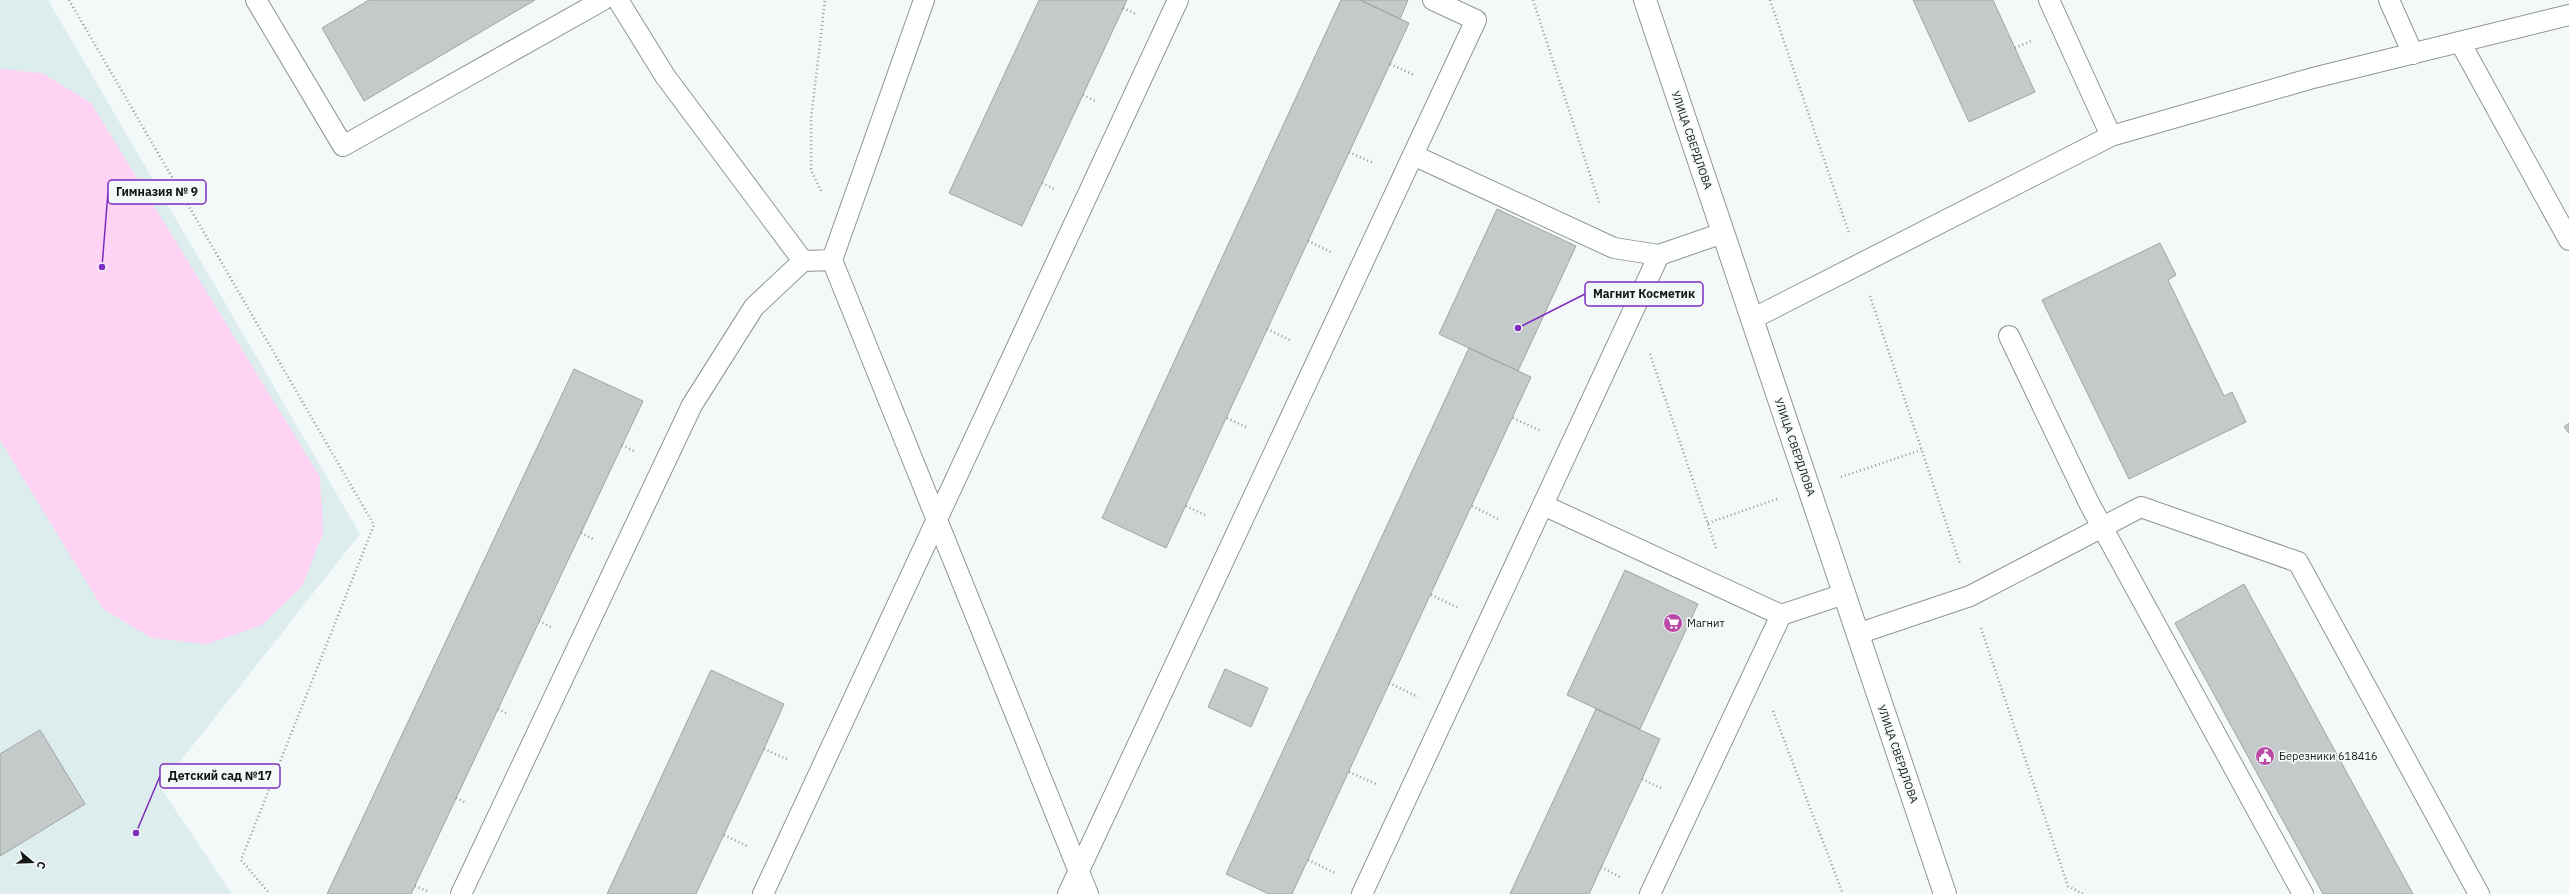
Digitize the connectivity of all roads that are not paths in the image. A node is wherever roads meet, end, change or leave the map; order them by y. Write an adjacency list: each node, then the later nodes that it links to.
1 (256, 0): 2 (lane)
2 (603, 0)
3 (618, 0): 19 (lane)
4 (924, 0): 18 (lane)
5 (1178, 0): 23 (lane)
6 (1432, 0): 14 (lane)
7 (1645, 0): 15 (main road, УЛИЦА СВЕРДЛОВА)
8 (2049, 0): 13 (lane)
9 (2389, 0): 12 (lane)
10 (2569, 15): 11 (lane)
11 (2460, 42): 12 (lane); 16 (lane)
12 (2413, 54): 13 (lane)
13 (2112, 136): 20 (lane)
14 (1413, 155): 17 (lane); 28 (lane)
15 (1724, 233): 17 (lane); 20 (main road, УЛИЦА СВЕРДЛОВА)
16 (2569, 240)
17 (1658, 255): 22 (lane)
18 (832, 260): 19 (lane); 23 (lane)
19 (803, 261): 29 (lane)
20 (1752, 319): 25 (main road, УЛИЦА СВЕРДЛОВА)
21 (2009, 336): 24 (lane)
22 (1543, 505): 26 (lane); 33 (lane)
23 (936, 520): 28 (lane); 30 (lane)
24 (2103, 528): 27 (lane); 36 (lane); 37 (lane)
25 (1844, 594): 26 (lane); 27 (main road, УЛИЦА СВЕРДЛОВА)
26 (1781, 615): 34 (lane)
27 (1858, 634): 35 (main road, УЛИЦА СВЕРДЛОВА)
28 (1079, 871): 31 (lane); 32 (lane)
29 (462, 894)
30 (764, 894)
31 (1068, 894)
32 (1088, 894)
33 (1362, 894)
34 (1650, 894)
35 (1944, 894)
36 (2303, 894)
37 (2479, 894)

